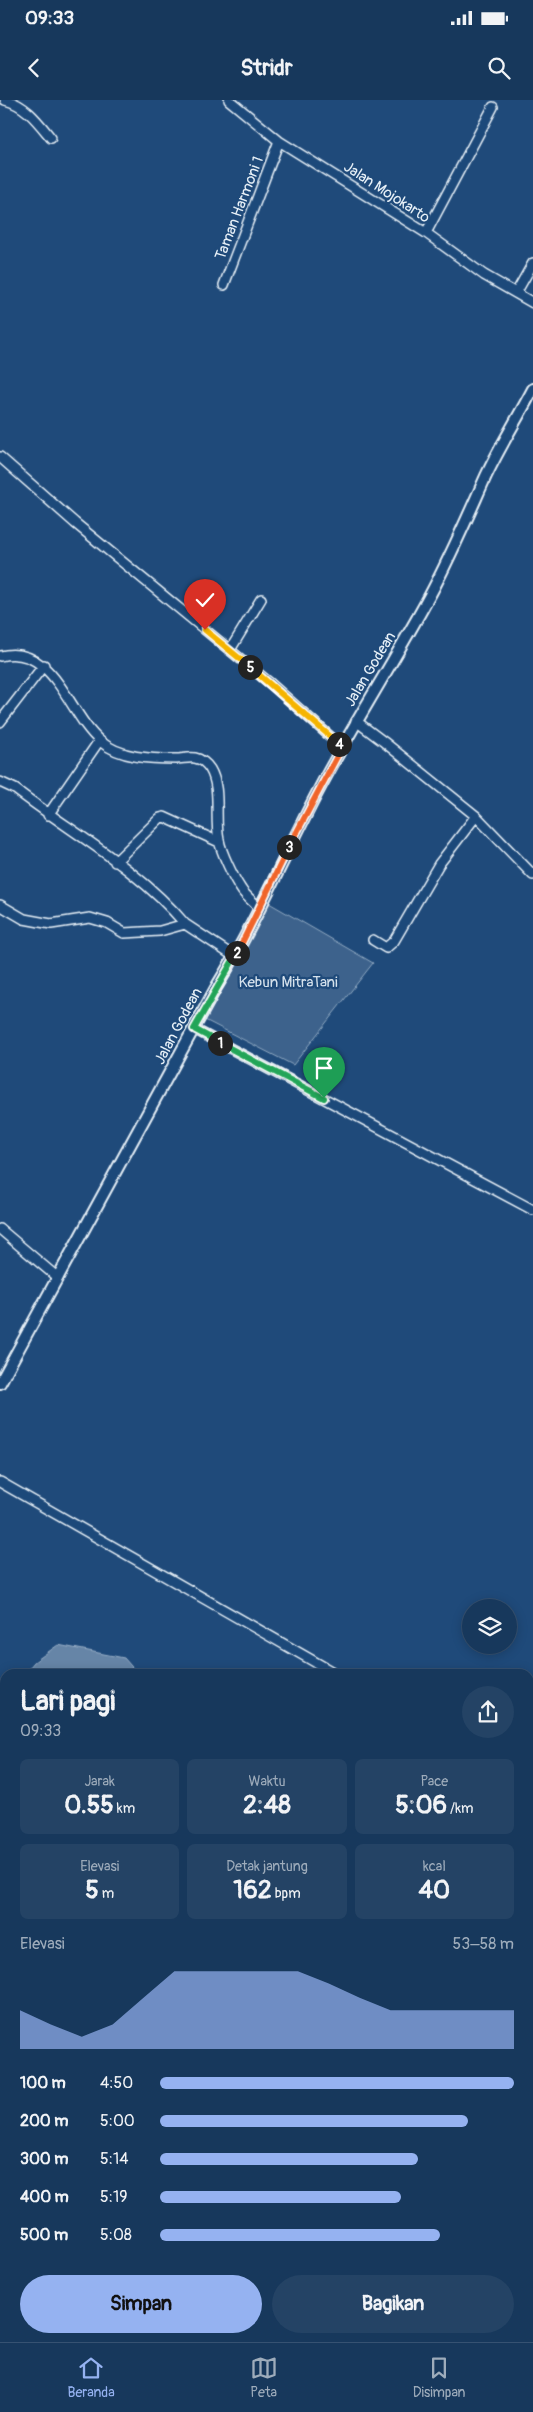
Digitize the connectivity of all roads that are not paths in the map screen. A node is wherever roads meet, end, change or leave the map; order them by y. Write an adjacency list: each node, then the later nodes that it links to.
1 (5, 100): 3 (street)
2 (229, 100): 6 (street, Jalan Mojokarto)
3 (20, 102): 5 (street)
4 (493, 107): 7 (street)
5 (51, 138)
6 (279, 141): 7 (street, Jalan Mojokarto); 9 (street, Taman Harmoni 1)
7 (426, 233): 10 (street, Jalan Mojokarto)
8 (533, 263): 10 (street)
9 (224, 285)
10 (516, 293): 11 (street, Jalan Mojokarto)
11 (533, 303)
12 (533, 389): 18 (main road, Jalan Godean)
13 (0, 458): 15 (street)
14 (261, 599): 15 (street)
15 (230, 650): 21 (street)
16 (0, 656): 17 (street)
17 (44, 665): 19 (street); 20 (street)
18 (356, 721): 21 (main road, Jalan Godean); 24 (street)
19 (0, 722)
20 (100, 741): 23 (street); 25 (street)
21 (342, 747): 29 (main road, Jalan Godean)
22 (0, 782): 23 (street)
23 (48, 815): 26 (street)
24 (476, 816): 27 (street); 31 (street)
25 (219, 842): 26 (street); 29 (street)
26 (115, 862): 30 (street)
27 (533, 875)
28 (0, 905): 30 (street)
29 (259, 908): 32 (main road, Jalan Godean)
30 (185, 924): 32 (street)
31 (373, 940)
32 (235, 957): 33 (main road, Jalan Godean)
33 (194, 1029): 34 (street); 36 (main road, Jalan Godean)
34 (533, 1210)
35 (0, 1229): 36 (street)
36 (58, 1278): 37 (main road, Jalan Godean)
37 (0, 1384)
38 (0, 1482): 39 (street)
39 (327, 1669)

